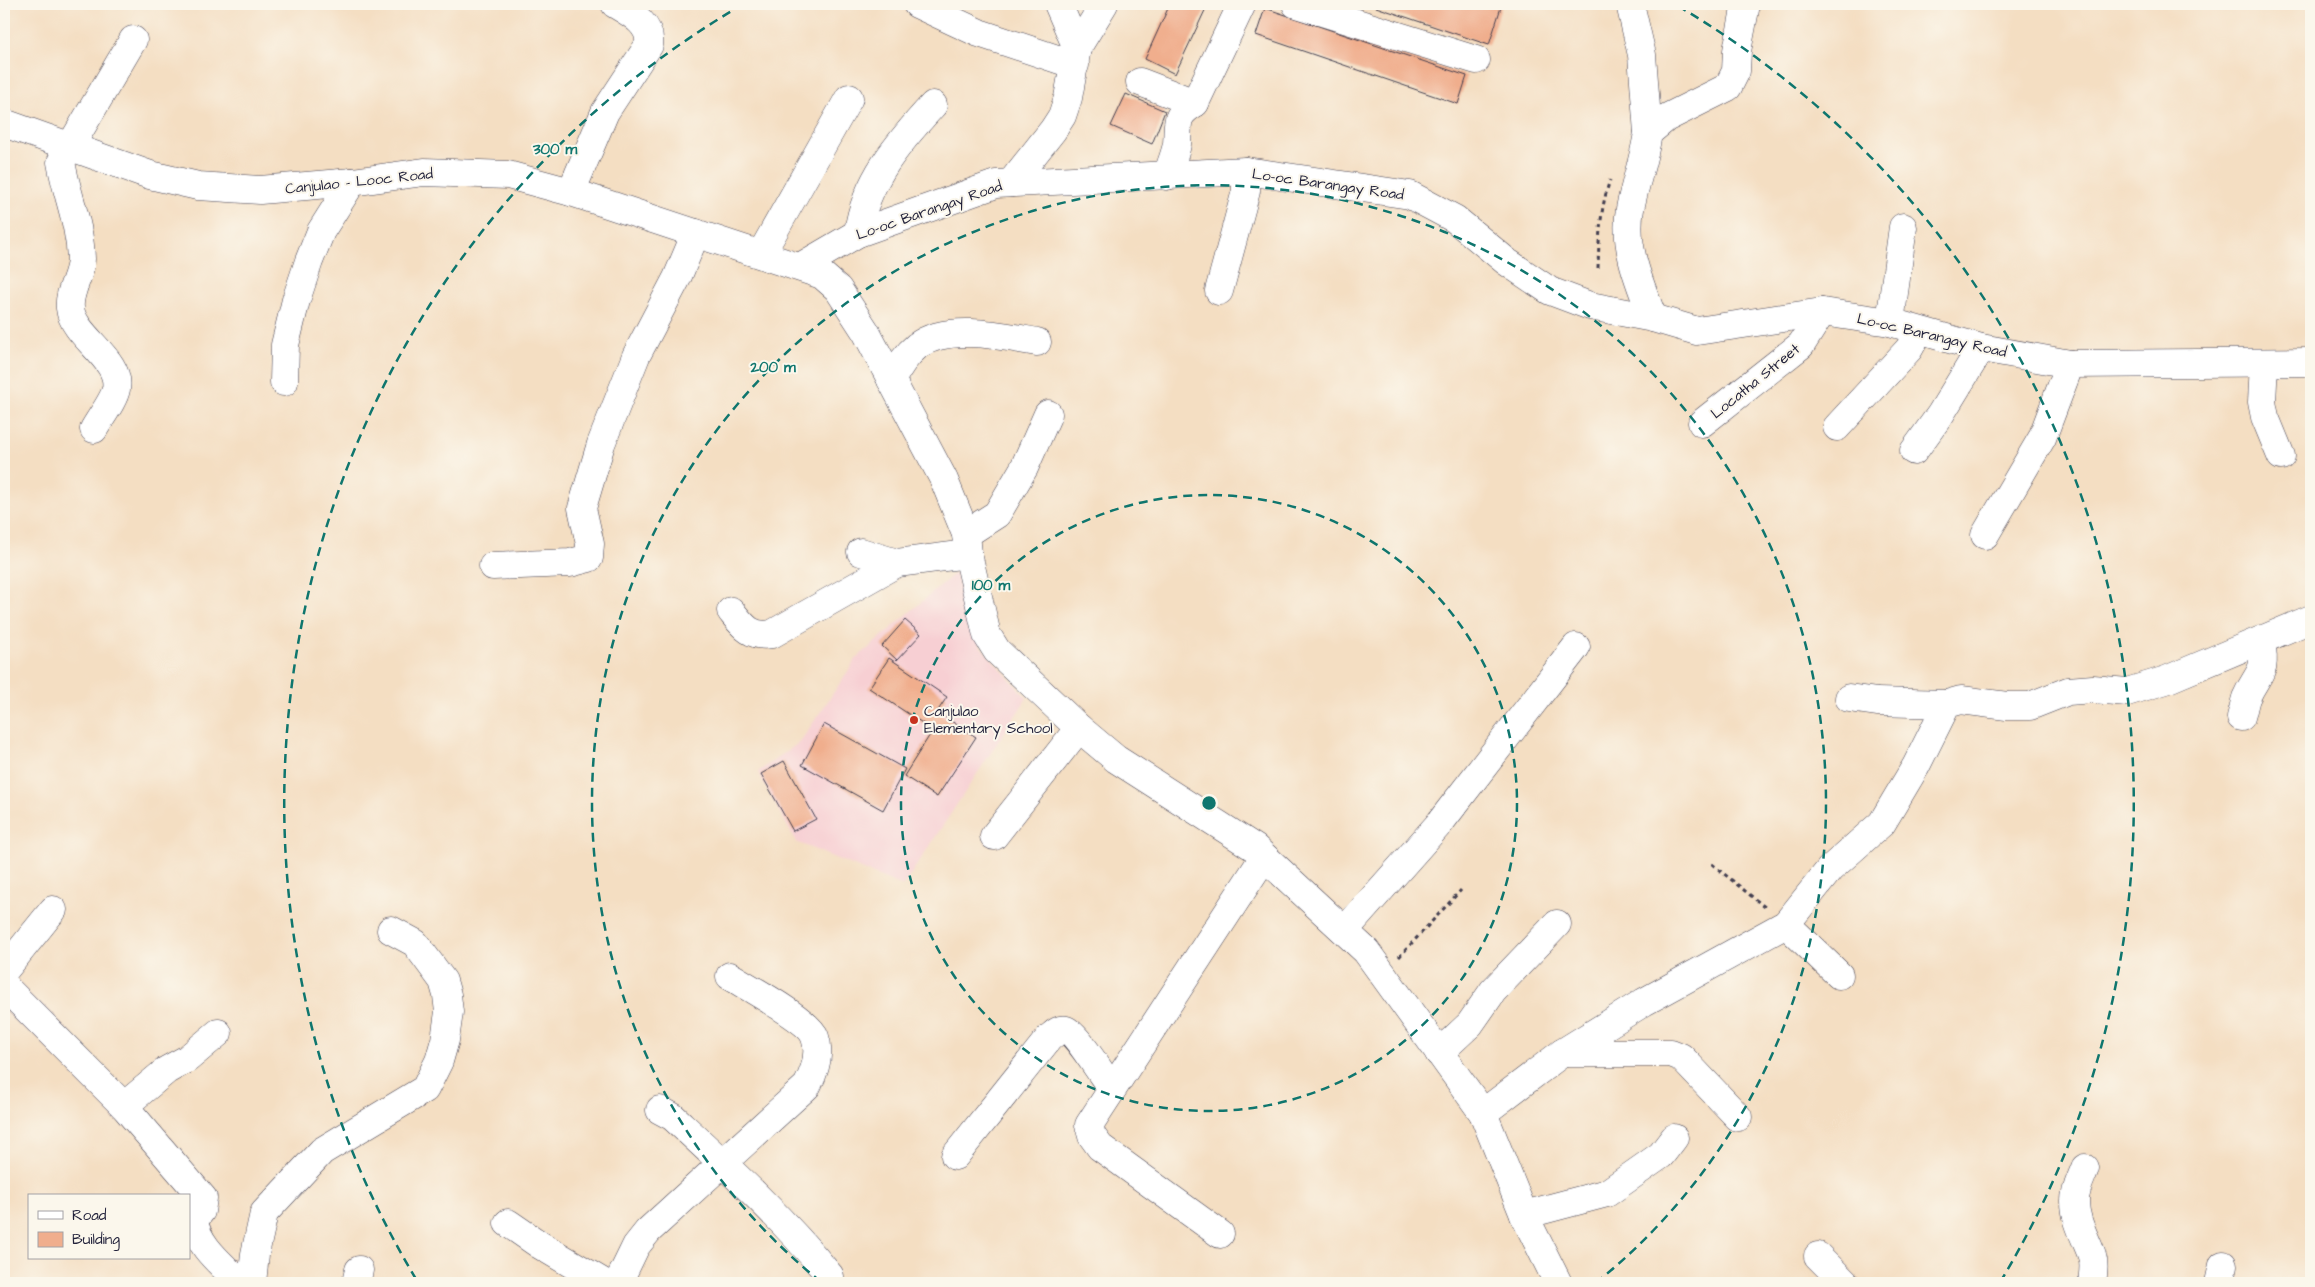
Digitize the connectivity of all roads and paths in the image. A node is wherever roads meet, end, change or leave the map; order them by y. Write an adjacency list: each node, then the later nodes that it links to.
1 (615, 4): 23 (street)
2 (917, 4): 10 (street)
3 (1058, 4): 10 (street)
4 (1104, 4): 10 (street)
5 (1242, 4): 14 (street)
6 (1296, 4): 11 (street)
7 (1630, 4): 17 (street)
8 (1746, 4): 17 (street)
9 (133, 40): 18 (street)
10 (1076, 56): 22 (street)
11 (1476, 60)
12 (1140, 82): 14 (street)
13 (849, 98): 27 (street)
14 (1195, 103): 20 (street)
15 (933, 105): 26 (street)
16 (4, 123): 18 (street, Canjulao - Looc Road)
17 (1648, 133): 31 (street)
18 (68, 147): 21 (street, Canjulao - Looc Road); 44 (street)
19 (1246, 171): 20 (street, Lo-oc Barangay Road); 29 (street); 31 (street, Lo-oc Barangay Road)
20 (1168, 176): 22 (street, Lo-oc Barangay Road)
21 (352, 182): 23 (street, Canjulao - Looc Road); 40 (street)
22 (1011, 183): 26 (street, Lo-oc Barangay Road)
23 (571, 192): 25 (street, Canjulao - Looc Road)
24 (1903, 226): 32 (street)
25 (696, 233): 27 (street, Canjulao - Looc Road); 51 (street)
26 (858, 233): 28 (street, Lo-oc Barangay Road)
27 (761, 254): 28 (street, Canjulao - Looc Road)
28 (800, 267): 39 (street, Canjulao - Looc Road)
29 (1219, 291)
30 (1822, 312): 31 (street, Lo-oc Barangay Road); 32 (street, Lo-oc Barangay Road); 42 (street, Locatha Street)
31 (1653, 318)
32 (1890, 322): 33 (street, Lo-oc Barangay Road)
33 (1919, 331): 35 (street, Lo-oc Barangay Road); 43 (street)
34 (1037, 342): 39 (street)
35 (1980, 348): 38 (street, Lo-oc Barangay Road); 45 (street)
36 (2311, 362): 37 (street, Lo-oc Barangay Road)
37 (2264, 363): 38 (street, Lo-oc Barangay Road); 46 (street)
38 (2070, 364): 47 (street)
39 (891, 380): 48 (street, Canjulao - Looc Road)
40 (284, 382)
41 (1048, 414): 48 (street)
42 (1702, 424)
43 (1837, 427)
44 (94, 429)
45 (1914, 452)
46 (2281, 456)
47 (1985, 535)
48 (967, 544): 50 (street); 59 (street, Canjulao - Looc Road)
49 (861, 552): 50 (street)
50 (897, 563): 52 (street)
51 (492, 566)
52 (731, 611)
53 (2311, 619): 54 (street)
54 (2261, 641): 57 (street); 58 (street)
55 (1576, 647): 68 (street)
56 (1849, 698): 57 (street)
57 (1947, 704): 66 (street)
58 (2241, 717)
59 (1080, 728): 60 (street); 61 (street, Canjulao - Looc Road)
60 (994, 836)
61 (1264, 857): 68 (street, Canjulao - Looc Road); 77 (street)
62 (1712, 864): 66 (path)
63 (1461, 890): 70 (path)
64 (53, 910): 69 (street)
65 (1556, 924): 75 (street)
66 (1786, 924): 71 (street); 76 (street)
67 (391, 930): 92 (street)
68 (1345, 930): 70 (street, Canjulao - Looc Road)
69 (4, 972)
70 (1383, 974): 75 (street, Canjulao - Looc Road)
71 (1839, 975)
72 (730, 976): 84 (street)
73 (4, 986): 78 (street)
74 (218, 1033): 78 (street)
75 (1440, 1053): 80 (street, Canjulao - Looc Road)
76 (1562, 1053): 80 (street); 81 (street)
77 (1112, 1089): 83 (street); 88 (street)
78 (124, 1106): 91 (street)
79 (660, 1110): 84 (street)
80 (1483, 1113): 86 (street, Canjulao - Looc Road)
81 (1738, 1117)
82 (1674, 1138): 86 (street)
83 (955, 1156)
84 (721, 1164): 90 (street); 94 (street)
85 (2085, 1168): 97 (street)
86 (1524, 1216): 95 (street, Canjulao - Looc Road)
87 (508, 1223): 93 (street)
88 (1220, 1234)
89 (1818, 1256): 96 (street)
90 (830, 1276)
91 (240, 1283)
92 (252, 1283)
93 (604, 1283)
94 (618, 1283)
95 (1558, 1283)
96 (1845, 1283)
97 (2092, 1283)

